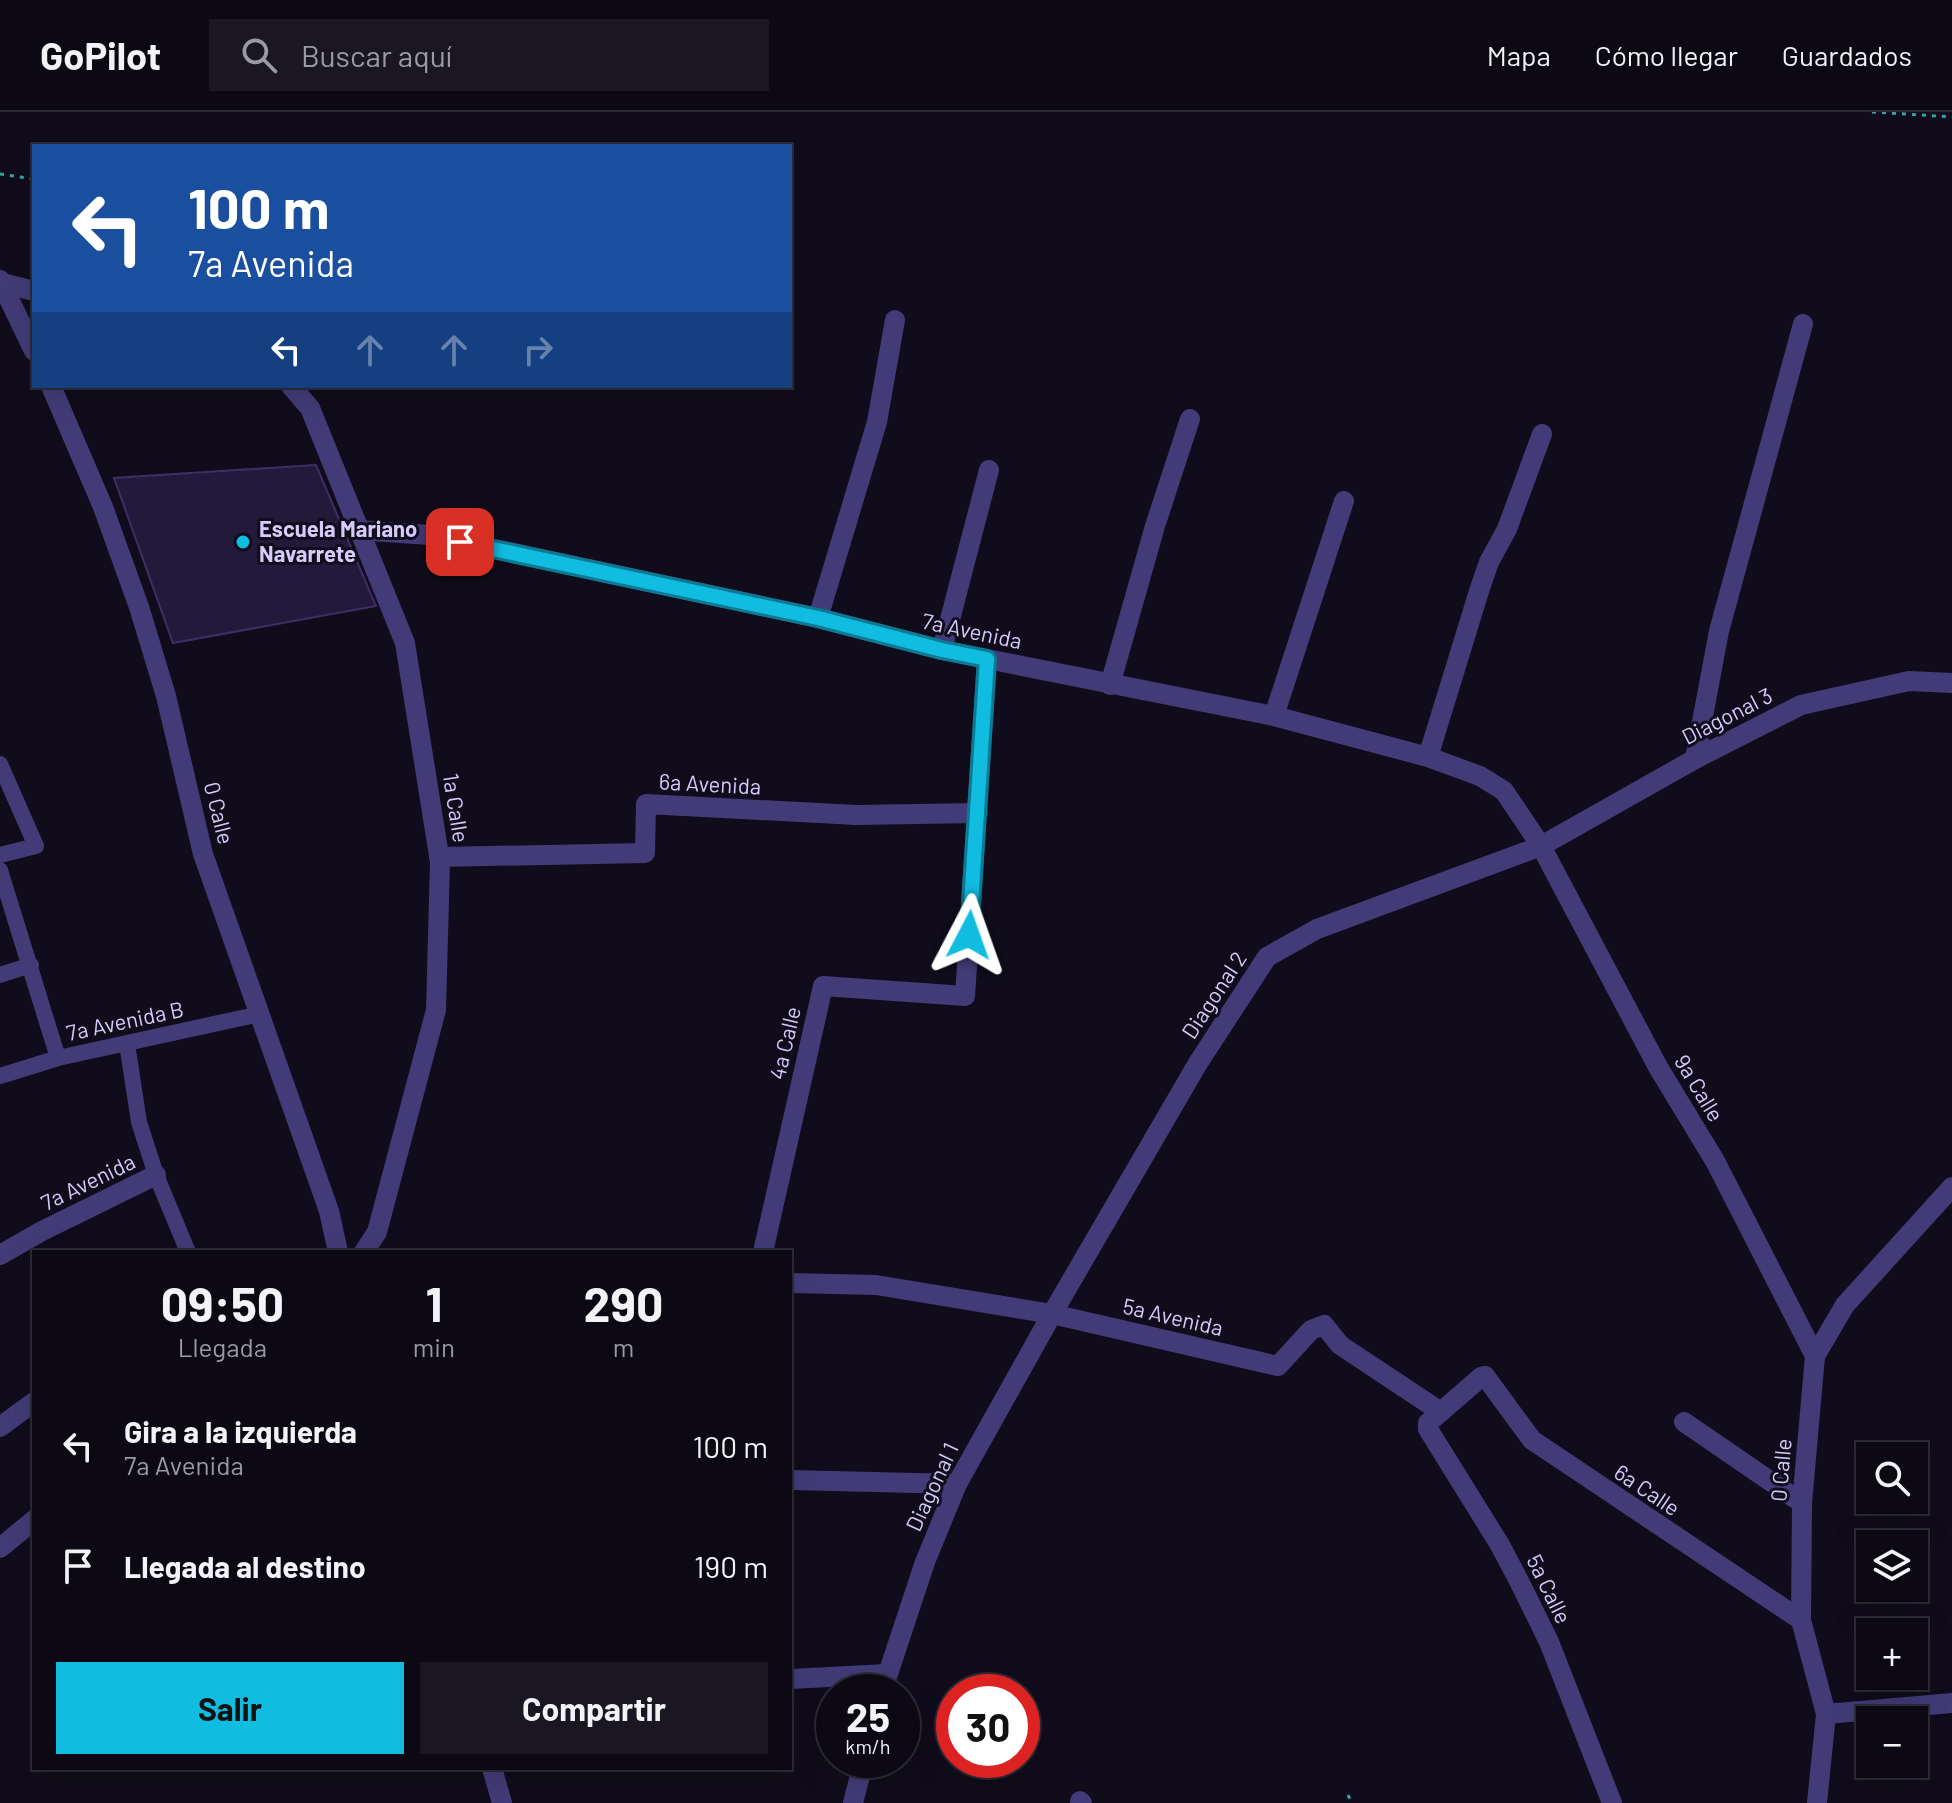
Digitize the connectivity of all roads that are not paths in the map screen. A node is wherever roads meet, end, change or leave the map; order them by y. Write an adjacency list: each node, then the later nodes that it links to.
1 (1, 282): 2 (street); 5 (street)
2 (32, 290)
3 (895, 320): 13 (street)
4 (1803, 324): 20 (street)
5 (32, 347)
6 (52, 388): 29 (street, 0 Calle)
7 (293, 388): 12 (street, 1a Calle)
8 (1190, 419): 17 (street)
9 (1542, 434): 19 (street)
10 (989, 470): 14 (street)
11 (1344, 501): 18 (street)
12 (357, 530): 13 (street, 7a Avenida); 25 (street, 1a Calle)
13 (818, 618): 14 (street, 7a Avenida)
14 (942, 650): 15 (street, 7a Avenida)
15 (987, 659): 17 (street, 7a Avenida); 22 (street, 4a Calle)
16 (1952, 683): 20 (street, Diagonal 3)
17 (1110, 685): 18 (street, 7a Avenida)
18 (1274, 716): 19 (street, 7a Avenida)
19 (1428, 757): 23 (street, 7a Avenida)
20 (1695, 759): 23 (street, Diagonal 3)
21 (0, 764): 24 (street)
22 (978, 813): 25 (street, 6a Avenida); 38 (street, 4a Calle)
23 (1541, 846): 41 (street, Diagonal 2); 42 (street, 9a Calle)
24 (0, 855)
25 (439, 857): 37 (street, 1a Calle)
26 (0, 870): 27 (street)
27 (31, 965): 28 (street); 31 (street)
28 (0, 975)
29 (260, 1014): 30 (street, 7a Avenida B); 36 (street, 0 Calle)
30 (127, 1044): 31 (street, 7a Avenida B); 33 (street)
31 (58, 1058): 32 (street, 7a Avenida B)
32 (0, 1076)
33 (156, 1175): 35 (street); 39 (street, 7a Avenida)
34 (1952, 1187): 42 (street, 0 Calle)
35 (187, 1250)
36 (338, 1250)
37 (365, 1250)
38 (763, 1250)
39 (0, 1255)
40 (792, 1283): 41 (street, 5a Avenida)
41 (1052, 1314): 44 (street, 5a Avenida); 48 (street, Diagonal 1)
42 (1815, 1356): 49 (street, 0 Calle)
43 (32, 1403): 46 (street)
44 (1441, 1412): 52 (street, 6a Calle); 62 (street, 5a Calle)
45 (1684, 1422): 49 (street)
46 (0, 1427)
47 (792, 1480): 48 (street)
48 (957, 1484): 53 (street, Diagonal 1)
49 (1802, 1503): 52 (street, 0 Calle)
50 (32, 1522): 51 (street)
51 (0, 1548)
52 (1801, 1620): 57 (street, 0 Calle)
53 (887, 1674)
54 (792, 1679): 55 (street)
55 (816, 1680)
56 (1952, 1703): 57 (street)
57 (1826, 1714): 63 (street, 0 Calle)
58 (493, 1770): 60 (street)
59 (859, 1778): 61 (street)
60 (502, 1803)
61 (853, 1803)
62 (1612, 1803)
63 (1817, 1803)

